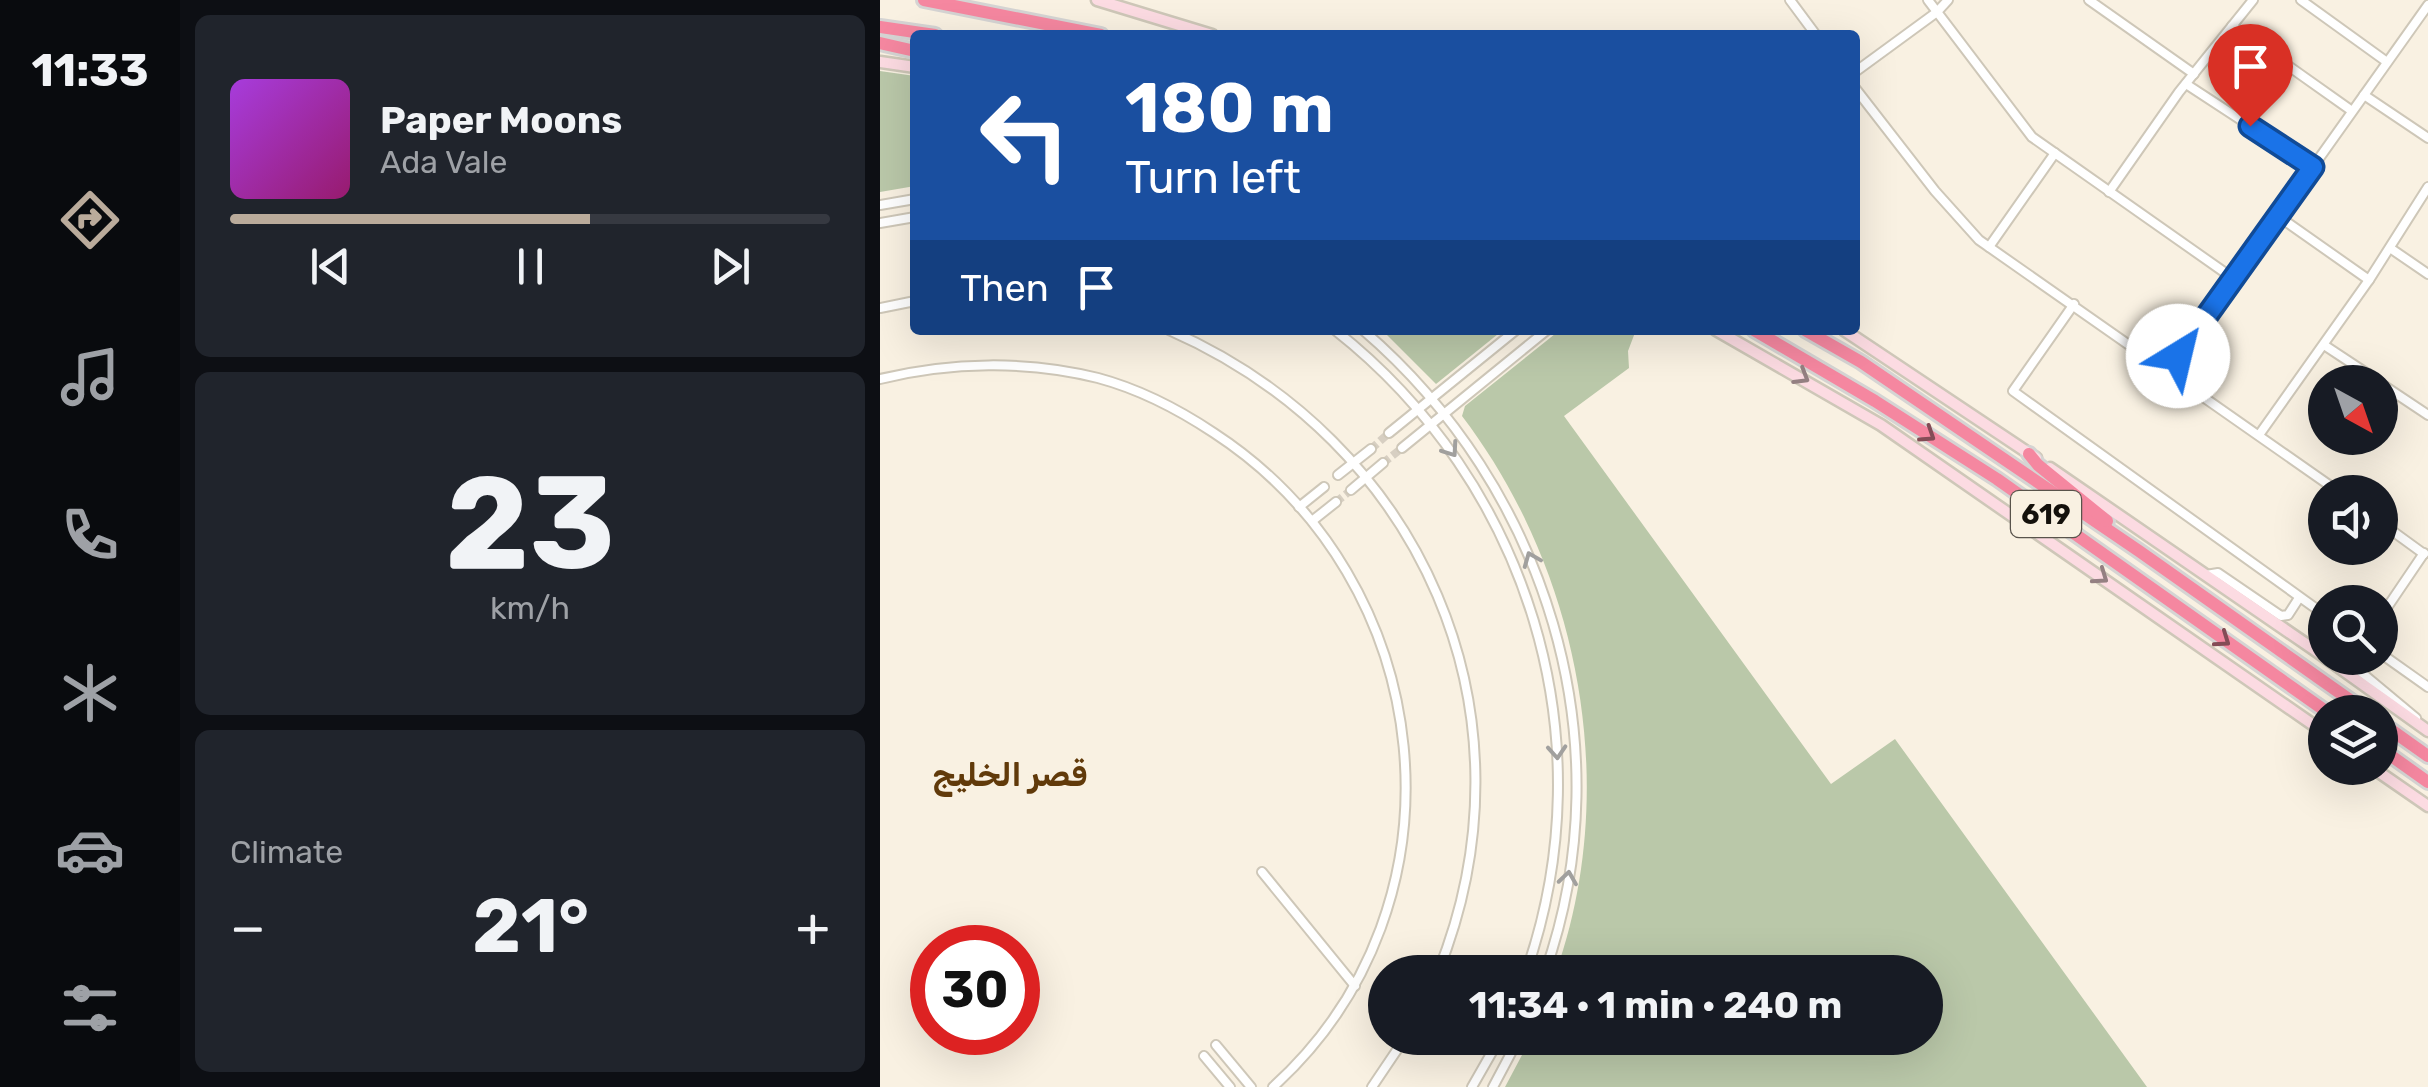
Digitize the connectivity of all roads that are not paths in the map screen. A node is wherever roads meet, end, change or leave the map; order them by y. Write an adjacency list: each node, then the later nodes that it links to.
1 (924, 0): 13 (highway)
2 (1097, 0): 14 (main road)
3 (1790, 0): 15 (street)
4 (1928, 0): 10 (street)
5 (1948, 0): 10 (street)
6 (2088, 0): 23 (street)
7 (2254, 0): 11 (street)
8 (2301, 0): 20 (street)
9 (2426, 3): 20 (street)
10 (1937, 12): 22 (street); 29 (street)
11 (2232, 26): 23 (street); 27 (street)
12 (880, 28): 16 (highway)
13 (1075, 30)
14 (1196, 30)
15 (1812, 30)
16 (910, 32)
17 (880, 44): 18 (highway)
18 (910, 50)
19 (880, 62): 21 (main road)
20 (2387, 62): 26 (street)
21 (910, 66)
22 (1860, 68)
23 (2194, 74): 24 (street)
24 (2186, 84): 30 (street); 32 (street)
25 (1860, 94): 38 (street)
26 (2364, 95): 27 (street); 28 (street)
27 (2352, 112): 30 (street)
28 (2428, 138)
29 (2055, 153): 32 (street); 38 (street)
30 (2313, 167): 35 (street)
31 (2428, 188): 39 (street)
32 (2110, 192): 41 (street)
33 (910, 200): 34 (street)
34 (880, 205)
35 (2278, 216): 41 (street); 42 (street)
36 (910, 218): 37 (street)
37 (880, 223)
38 (1989, 246): 44 (street)
39 (2390, 248): 40 (street); 42 (street)
40 (2428, 274)
41 (2234, 279): 57 (street)
42 (2369, 280): 55 (street)
43 (910, 301): 45 (street)
44 (2074, 304): 57 (street); 85 (street)
45 (880, 308)
46 (1180, 335): 70 (street)
47 (1341, 335): 61 (street)
48 (1368, 335): 60 (street)
49 (1510, 335): 60 (street)
50 (1541, 335): 62 (street)
51 (1725, 335): 94 (main road, one-way to 94)
52 (1763, 335): 93 (highway, 619, one-way to 93)
53 (1814, 335): 81 (highway, 619)
54 (1851, 335): 69 (main road)
55 (2324, 344): 56 (street); 66 (street)
56 (2355, 365)
57 (2168, 371): 66 (street)
58 (880, 379): 78 (street)
59 (2398, 395): 63 (street)
60 (1432, 398): 61 (street); 62 (street)
61 (1418, 409): 64 (street); 65 (street)
62 (1444, 412): 64 (street); 105 (street, one-way to 62)
63 (2428, 416)
64 (1431, 424): 68 (street); 104 (street, one-way to 104)
65 (1390, 433)
66 (2259, 435): 73 (street)
67 (1371, 448): 70 (street)
68 (1402, 448)
69 (2029, 454): 81 (highway); 83 (main road)
70 (1354, 462): 72 (street); 74 (street)
71 (1383, 463): 74 (street)
72 (1338, 475)
73 (2315, 475)
74 (1366, 476): 76 (street); 103 (street)
75 (1324, 487): 78 (street)
76 (1351, 490)
77 (1336, 502): 79 (street)
78 (1299, 507): 79 (street)
79 (1312, 521): 106 (street)
80 (2398, 535): 82 (street)
81 (2120, 538): 92 (highway, 619)
82 (2426, 555): 84 (street)
83 (2205, 575): 85 (street); 87 (main road)
84 (2398, 593)
85 (2299, 598): 86 (street)
86 (2308, 604)
87 (2308, 645)
88 (2398, 666): 91 (street)
89 (2350, 675): 95 (main road)
90 (2365, 675): 95 (street)
91 (2428, 687)
92 (2343, 695)
93 (2308, 699)
94 (2308, 721)
95 (2427, 730)
96 (2398, 735): 97 (highway)
97 (2428, 756)
98 (2398, 760): 99 (highway)
99 (2428, 782)
100 (2398, 785): 101 (main road)
101 (2428, 806)
102 (1262, 872): 106 (street)
103 (1444, 955)
104 (1531, 955)
105 (1550, 955)
106 (1355, 986): 114 (street)
107 (1216, 1045): 113 (street)
108 (1394, 1055): 115 (street)
109 (1490, 1055): 116 (street)
110 (1511, 1055): 117 (street)
111 (1204, 1056): 112 (street)
112 (1230, 1087)
113 (1251, 1087)
114 (1273, 1087)
115 (1372, 1087)
116 (1472, 1087)
117 (1493, 1087)

